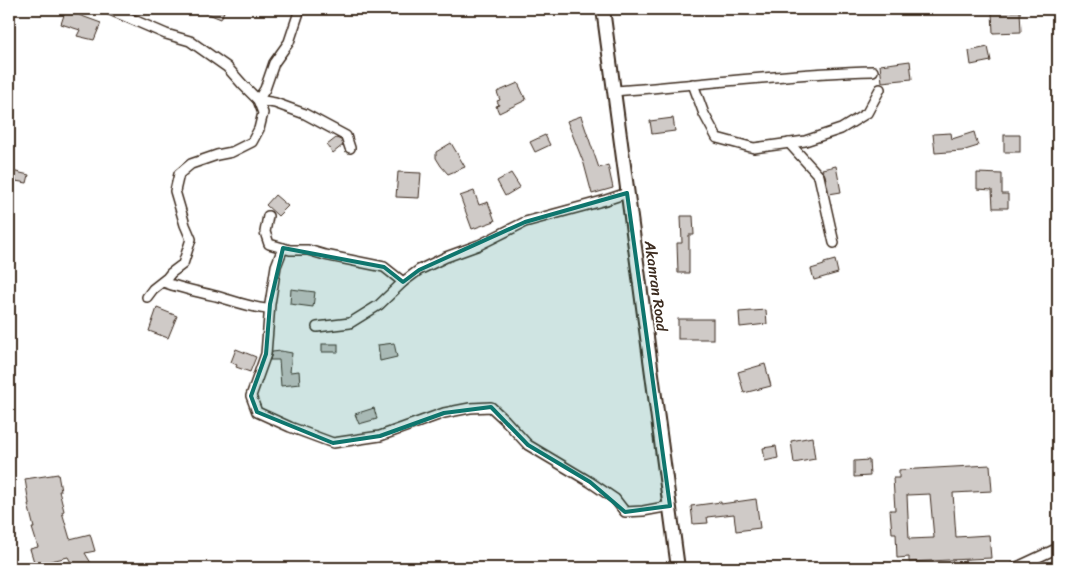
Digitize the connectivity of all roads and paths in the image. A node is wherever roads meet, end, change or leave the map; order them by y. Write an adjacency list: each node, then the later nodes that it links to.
1 (108, 9): 8 (street)
2 (300, 9): 8 (street)
3 (603, 9): 7 (main road, Akanran Road)
4 (873, 70): 5 (street)
5 (693, 84): 7 (street); 9 (street)
6 (880, 89): 9 (street)
7 (614, 91): 11 (main road, Akanran Road)
8 (258, 100): 10 (street); 15 (street)
9 (788, 143): 13 (street)
10 (350, 148)
11 (627, 192): 16 (street); 20 (main road, Akanran Road)
12 (268, 216): 14 (street)
13 (834, 242)
14 (283, 248): 16 (street); 18 (street)
15 (163, 282): 17 (street); 18 (street)
16 (403, 282): 19 (street)
17 (147, 297)
18 (269, 309): 20 (street)
19 (317, 327)
20 (670, 506): 22 (main road, Akanran Road)
21 (1058, 548): 23 (street)
22 (678, 568)
23 (1015, 568)

